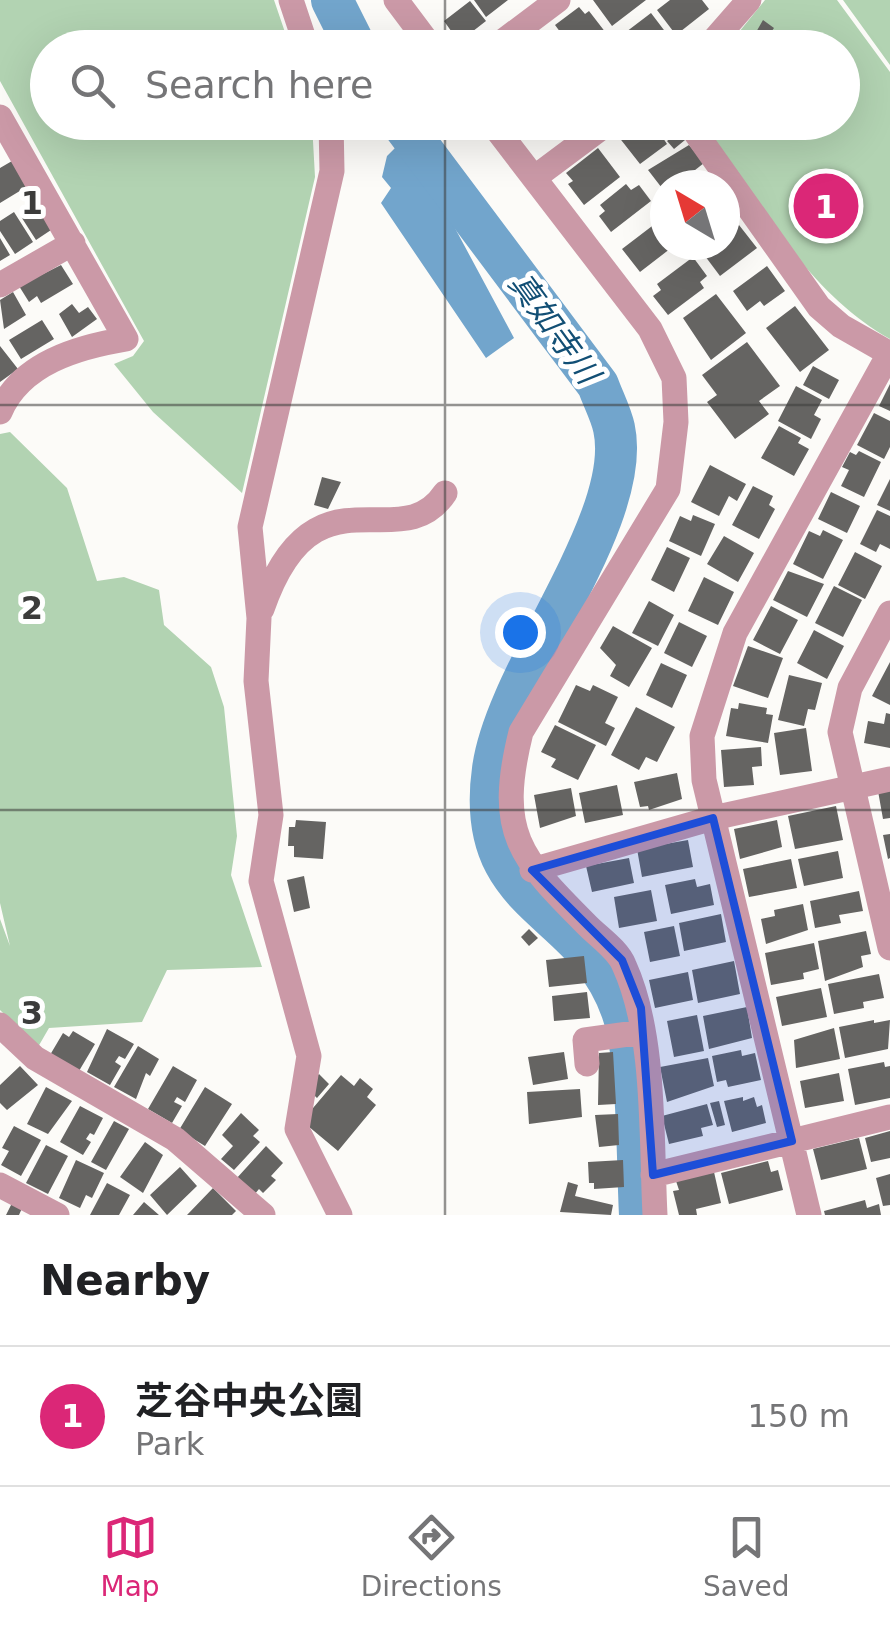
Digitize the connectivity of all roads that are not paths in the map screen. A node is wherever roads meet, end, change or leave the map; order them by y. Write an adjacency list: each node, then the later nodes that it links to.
1 (291, 0): 5 (street)
2 (396, 0): 6 (street)
3 (558, 0): 7 (street)
4 (749, 0): 8 (street)
5 (301, 30)
6 (418, 30)
7 (518, 30)
8 (723, 30)
9 (4, 134): 15 (street)
10 (331, 140): 21 (street)
11 (505, 140): 14 (street)
12 (585, 140): 14 (street)
13 (701, 140): 17 (street)
14 (534, 178): 25 (street)
15 (72, 243): 16 (street); 18 (street)
16 (0, 285)
17 (890, 354): 24 (street)
18 (0, 412)
19 (445, 494): 21 (street)
20 (890, 614): 23 (street)
21 (259, 618): 36 (street)
22 (890, 779): 23 (street)
23 (851, 790): 24 (street); 26 (street)
24 (713, 818): 25 (street); 31 (street)
25 (532, 870): 28 (street)
26 (890, 948)
27 (0, 1025): 35 (street)
28 (643, 1032): 29 (street); 32 (street)
29 (588, 1064)
30 (890, 1117): 31 (street)
31 (792, 1141): 32 (street); 38 (street)
32 (653, 1175): 37 (street)
33 (0, 1186): 34 (street)
34 (57, 1215)
35 (262, 1215)
36 (340, 1215)
37 (656, 1215)
38 (810, 1215)

